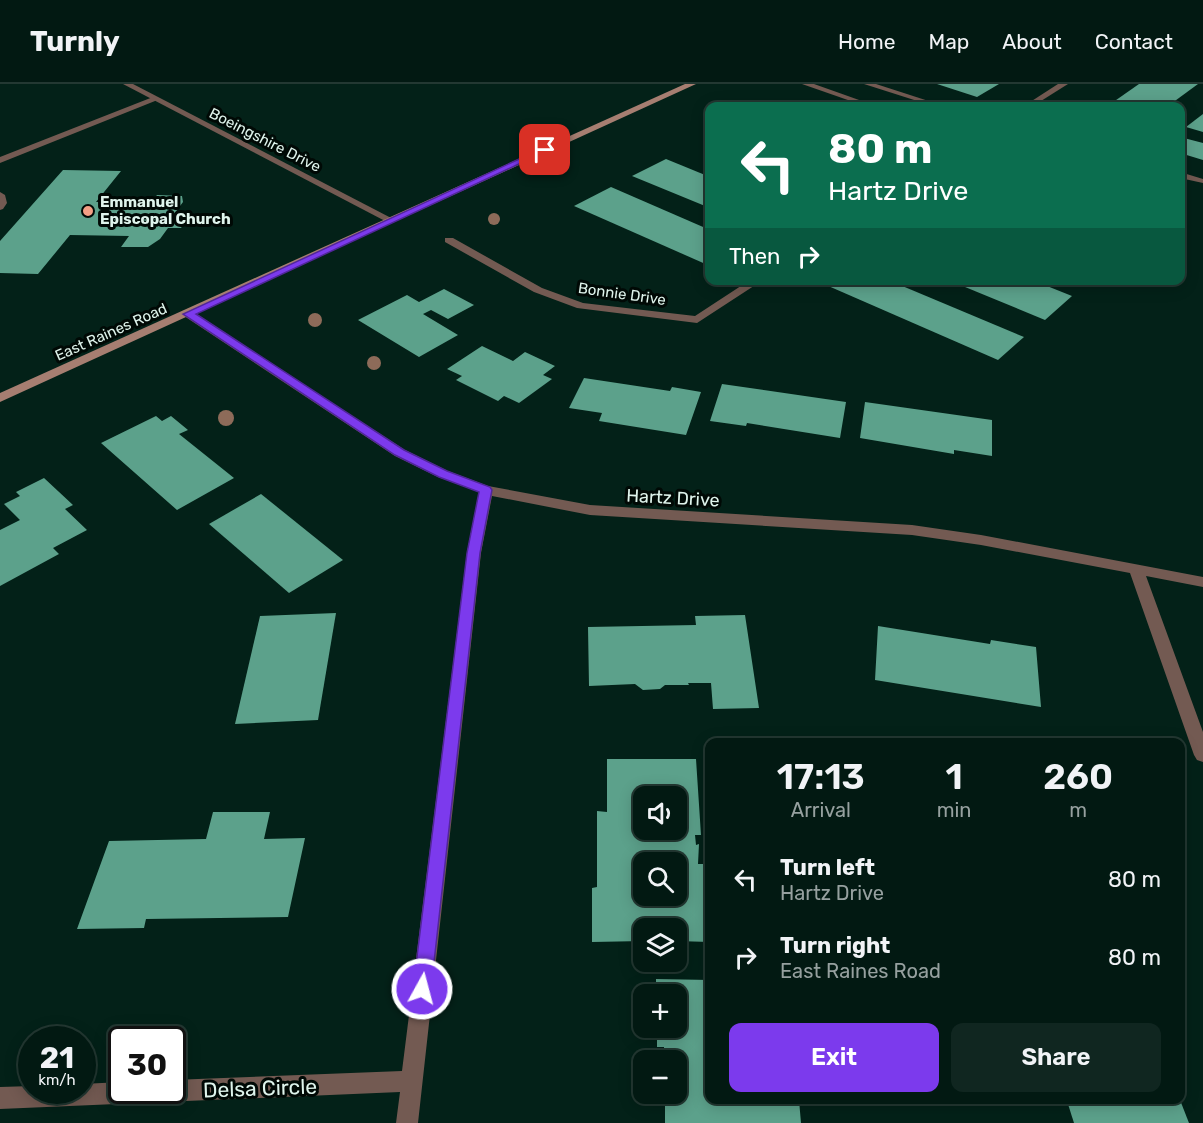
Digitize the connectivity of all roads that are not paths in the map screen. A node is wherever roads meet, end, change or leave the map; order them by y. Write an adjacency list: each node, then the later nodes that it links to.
1 (127, 84): 6 (street, Boeingshire Drive)
2 (692, 84): 15 (main road, East Raines Road)
3 (806, 84): 7 (street)
4 (868, 84): 8 (street)
5 (1064, 84): 9 (street)
6 (156, 99): 10 (street); 15 (street, Boeingshire Drive)
7 (860, 102)
8 (926, 102)
9 (1035, 102)
10 (0, 160)
11 (1185, 176): 12 (street)
12 (1200, 181)
13 (0, 195): 14 (street)
14 (0, 207)
15 (390, 220): 18 (main road, East Raines Road)
16 (449, 240): 17 (street, Bonnie Drive)
17 (750, 285)
18 (188, 314): 19 (main road, East Raines Road); 20 (street, Hartz Drive)
19 (0, 398)
20 (486, 490): 21 (street, Hartz Drive); 24 (street)
21 (1136, 569): 22 (street, Hartz Drive); 23 (street)
22 (1203, 582)
23 (1203, 755)
24 (411, 1081): 25 (street, Delsa Circle); 26 (street)
25 (0, 1098)
26 (407, 1123)

